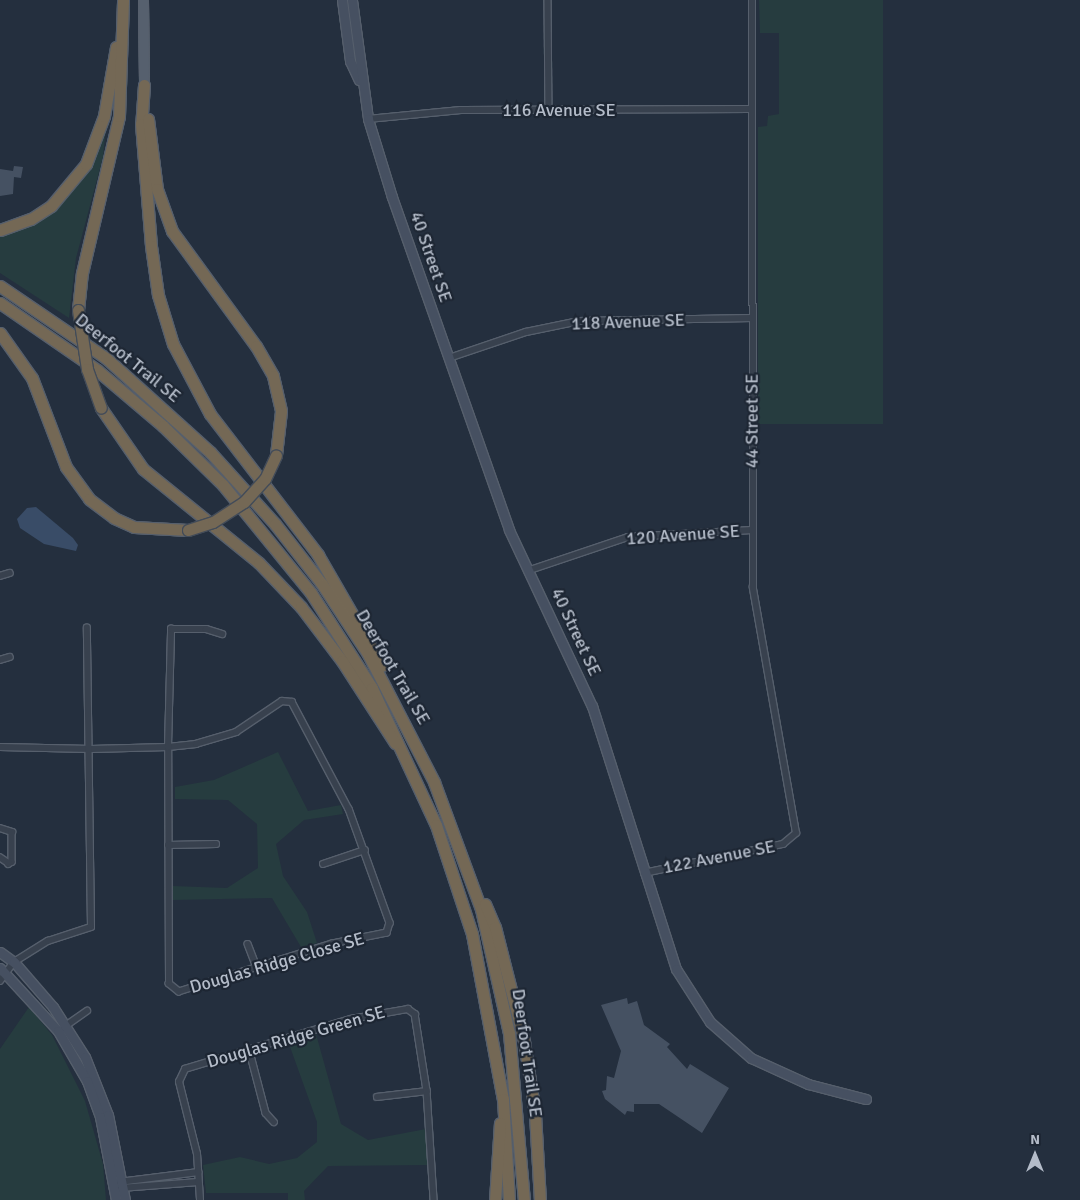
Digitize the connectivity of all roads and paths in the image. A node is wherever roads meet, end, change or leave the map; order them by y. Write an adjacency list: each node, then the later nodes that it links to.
1 (119, 0): 13 (highway)
2 (123, 0): 31 (highway, bridge)
3 (143, 0): 8 (main road)
4 (342, 0): 9 (street, 40 Street SE)
5 (352, 0): 9 (street, 40 Street SE)
6 (548, 0): 11 (street)
7 (752, 0): 10 (street, 44 Street SE)
8 (144, 85): 17 (highway, bridge); 27 (highway)
9 (361, 85): 12 (street, 40 Street SE)
10 (751, 109): 11 (street, 116 Avenue SE); 16 (street, 44 Street SE)
11 (549, 110): 12 (street, 116 Avenue SE)
12 (368, 119): 18 (street, 40 Street SE)
13 (0, 230)
14 (0, 286): 27 (highway, Deerfoot Trail SE)
15 (0, 303): 31 (highway, Deerfoot Trail SE)
16 (752, 318): 18 (street, 118 Avenue SE); 19 (street, 44 Street SE)
17 (0, 333)
18 (449, 358): 20 (street, 40 Street SE)
19 (752, 530): 20 (street, 120 Avenue SE); 33 (street, 44 Street SE)
20 (530, 570): 40 (street, 40 Street SE)
21 (10, 573): 22 (street)
22 (0, 576)
23 (87, 628): 30 (street)
24 (222, 634): 29 (street)
25 (10, 657): 26 (street)
26 (0, 660)
27 (400, 711): 36 (highway, Deerfoot Trail SE)
28 (0, 747): 30 (street, Douglas Ridge Close SE)
29 (168, 747): 30 (street, Douglas Ridge Close SE); 35 (street, Douglas Ridge Close SE); 37 (street, Douglas Ridge Close SE)
30 (90, 749): 43 (street)
31 (408, 759): 53 (highway, Deerfoot Trail SE)
32 (0, 828): 38 (street)
33 (795, 838): 40 (street, 122 Avenue SE)
34 (216, 844): 35 (street)
35 (168, 845): 44 (street, Douglas Ridge Close SE)
36 (461, 849): 67 (highway, Deerfoot Trail SE); 68 (highway)
37 (365, 850): 39 (street); 44 (street, Douglas Ridge Close SE)
38 (0, 858)
39 (323, 864)
40 (642, 873): 54 (street, 40 Street SE)
41 (248, 944): 44 (street)
42 (0, 952): 43 (street)
43 (14, 962): 45 (street); 48 (street)
44 (257, 967)
45 (3, 970): 46 (street); 49 (street)
46 (0, 981)
47 (87, 1011): 48 (street)
48 (67, 1025): 49 (street); 57 (street)
49 (58, 1031): 59 (street)
50 (250, 1052): 51 (street, Douglas Ridge Green SE); 55 (street); 56 (street, Douglas Ridge Green SE)
51 (427, 1091): 52 (street); 64 (street, Douglas Ridge Green SE)
52 (377, 1097)
53 (503, 1099): 65 (highway); 66 (highway, Deerfoot Trail SE)
54 (866, 1099)
55 (274, 1122)
56 (198, 1172): 57 (street); 58 (street, Douglas Ridge Green SE)
57 (124, 1178): 59 (street); 60 (street)
58 (198, 1182): 60 (street); 63 (street, Douglas Ridge Green SE)
59 (115, 1185): 60 (street); 61 (street)
60 (125, 1189): 62 (street)
61 (116, 1200)
62 (125, 1200)
63 (200, 1200)
64 (434, 1200)
65 (495, 1200)
66 (509, 1200)
67 (524, 1200)
68 (540, 1200)

